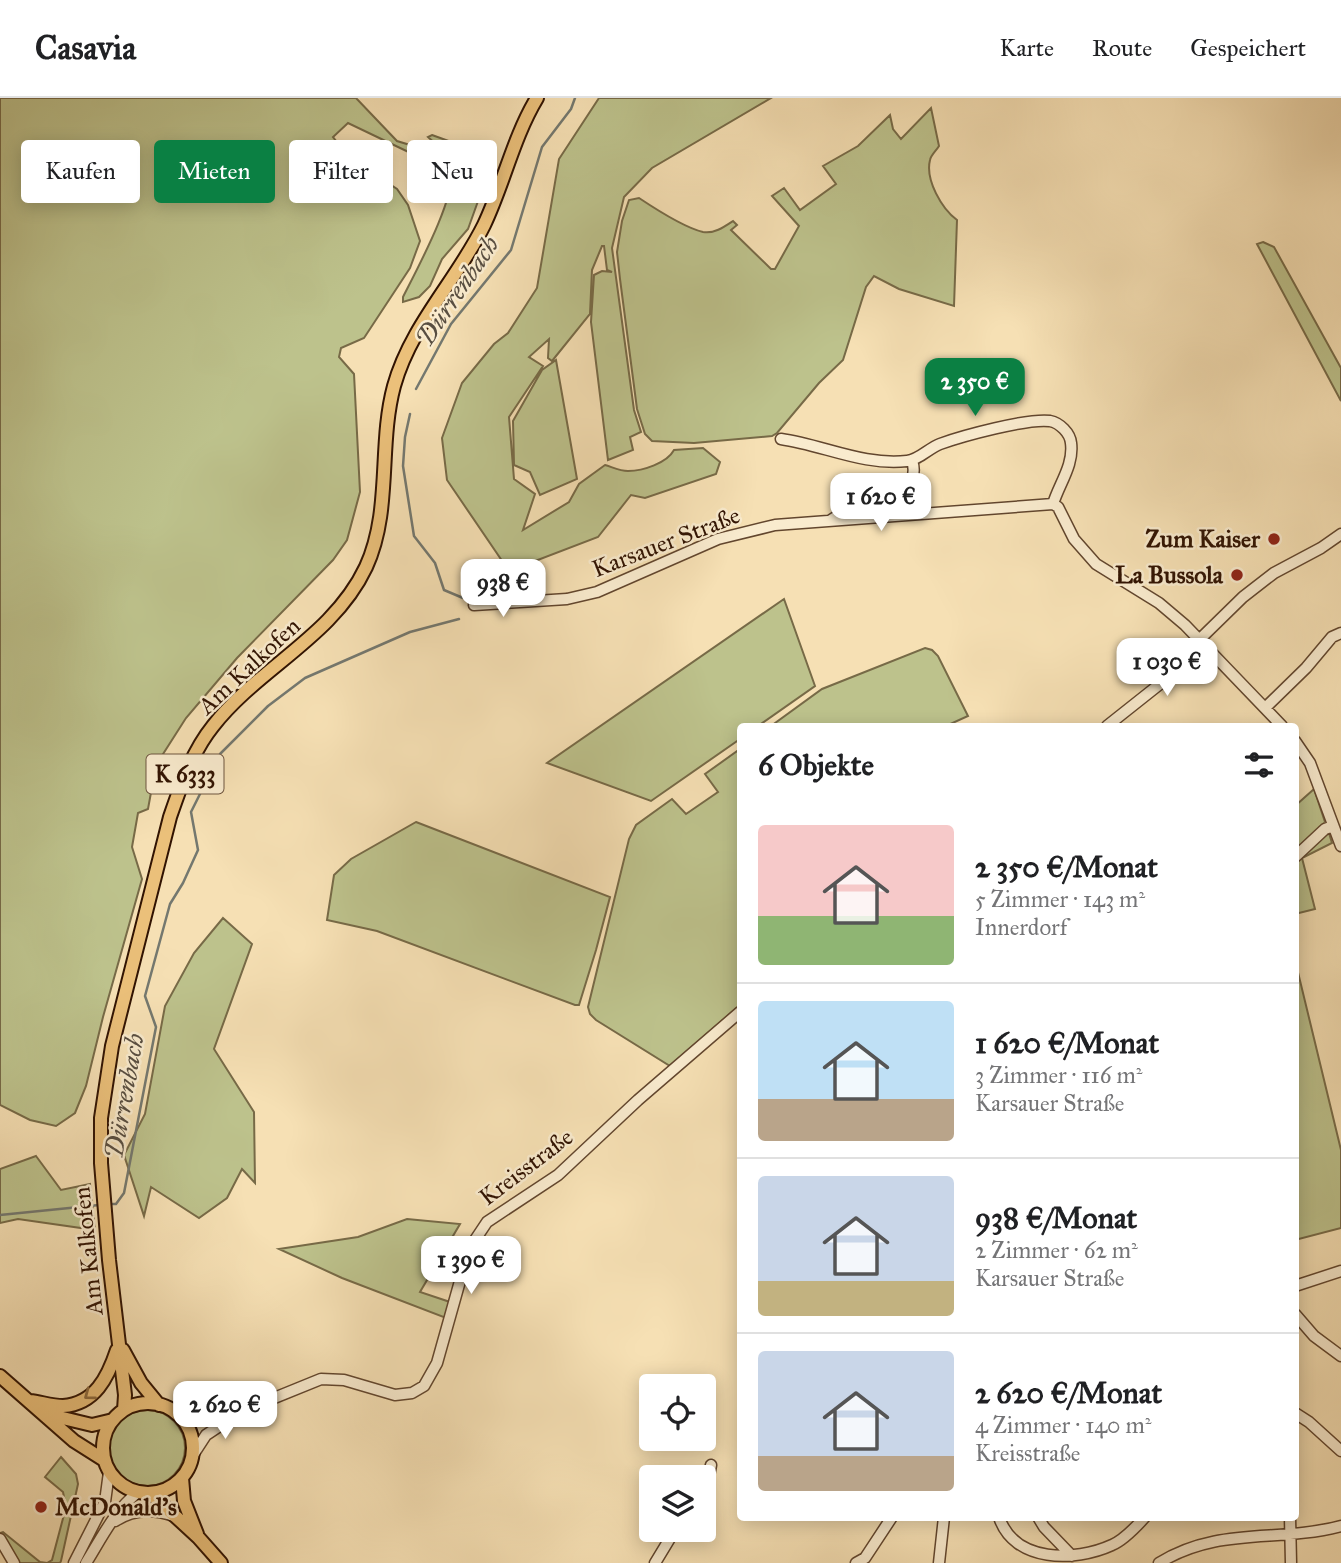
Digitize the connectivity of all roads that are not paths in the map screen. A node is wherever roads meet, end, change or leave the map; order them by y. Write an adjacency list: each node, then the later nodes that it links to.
1 (537, 98): 21 (main road, Am Kalkofen / K 6333)
2 (781, 439): 3 (street)
3 (912, 461): 4 (street); 5 (street)
4 (1053, 504): 5 (street, Karsauer Straße); 9 (street)
5 (827, 522): 7 (street, Karsauer Straße)
6 (1341, 534): 9 (street)
7 (474, 605)
8 (1341, 633): 10 (street)
9 (1198, 641): 10 (street); 11 (street)
10 (1265, 708): 12 (street)
11 (1111, 723)
12 (1279, 723)
13 (1299, 747): 14 (street)
14 (1333, 826): 15 (street); 16 (street)
15 (1341, 846)
16 (1299, 853)
17 (737, 1015): 27 (street, Kreisstraße)
18 (1341, 1271): 19 (street)
19 (1299, 1285)
20 (1299, 1318): 22 (street)
21 (120, 1343): 24 (main road, one-way to 24); 25 (main road, Am Kalkofen / K 6333); 26 (main road, Am Kalkofen / K 6333)
22 (1341, 1356)
23 (0, 1376): 24 (main road)
24 (30, 1401): 28 (main road)
25 (165, 1407): 26 (main road); 27 (street, Kreisstraße); 32 (main road)
26 (124, 1410): 30 (main road)
27 (242, 1411): 32 (street, Kreisstraße)
28 (46, 1414): 30 (main road); 33 (main road)
29 (1299, 1416): 31 (street)
30 (113, 1420): 33 (main road)
31 (1341, 1451)
32 (193, 1455): 34 (main road)
33 (106, 1466): 35 (main road); 52 (street)
34 (182, 1478): 35 (main road); 46 (main road)
35 (144, 1492): 36 (main road); 43 (street)
36 (178, 1517): 43 (street); 46 (main road)
37 (889, 1521): 50 (street)
38 (944, 1521): 56 (street)
39 (1000, 1521): 49 (street)
40 (1040, 1521): 49 (street)
41 (1140, 1521): 49 (street)
42 (1290, 1521): 45 (street)
43 (109, 1525): 53 (street)
44 (1341, 1527): 45 (street)
45 (1292, 1534): 57 (street); 58 (street)
46 (198, 1537): 54 (main road)
47 (0, 1539): 51 (street)
48 (668, 1542): 55 (street)
49 (1072, 1556)
50 (862, 1561)
51 (14, 1563)
52 (74, 1563)
53 (86, 1563)
54 (221, 1563)
55 (655, 1563)
56 (939, 1563)
57 (1159, 1563)
58 (1291, 1563)

